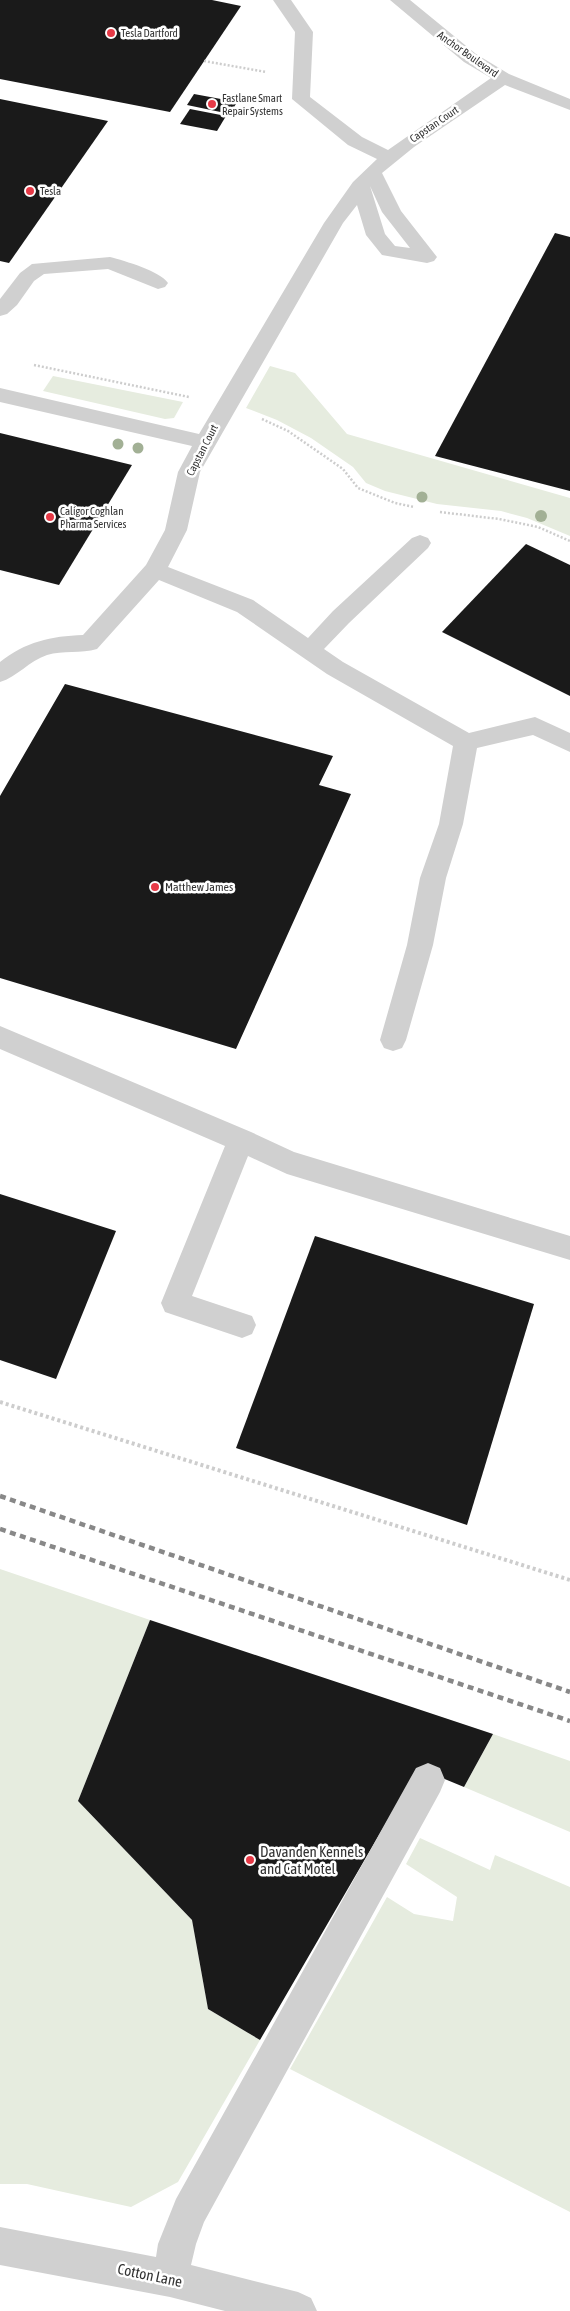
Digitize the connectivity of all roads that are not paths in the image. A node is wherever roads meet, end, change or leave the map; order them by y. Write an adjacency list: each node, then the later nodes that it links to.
1 (282, 0): 5 (street)
2 (400, 1): 3 (street, Anchor Boulevard)
3 (503, 78): 4 (street, Anchor Boulevard); 5 (street, Capstan Court)
4 (570, 105)
5 (388, 157): 9 (street, Capstan Court)
6 (158, 283): 7 (street)
7 (0, 310)
8 (0, 395): 9 (street)
9 (205, 442): 11 (street, Capstan Court)
10 (420, 542): 12 (street)
11 (155, 570): 12 (street); 13 (street, Capstan Court)
12 (310, 650): 14 (street)
13 (0, 674)
14 (466, 742): 15 (street); 17 (street)
15 (570, 744)
16 (0, 1036): 18 (street)
17 (393, 1040)
18 (241, 1140): 19 (street); 20 (street)
19 (570, 1248)
20 (242, 1325)
21 (428, 1780): 23 (street)
22 (0, 2246): 23 (street, Cotton Lane)
23 (170, 2278): 24 (street, Cotton Lane)
24 (298, 2311)

